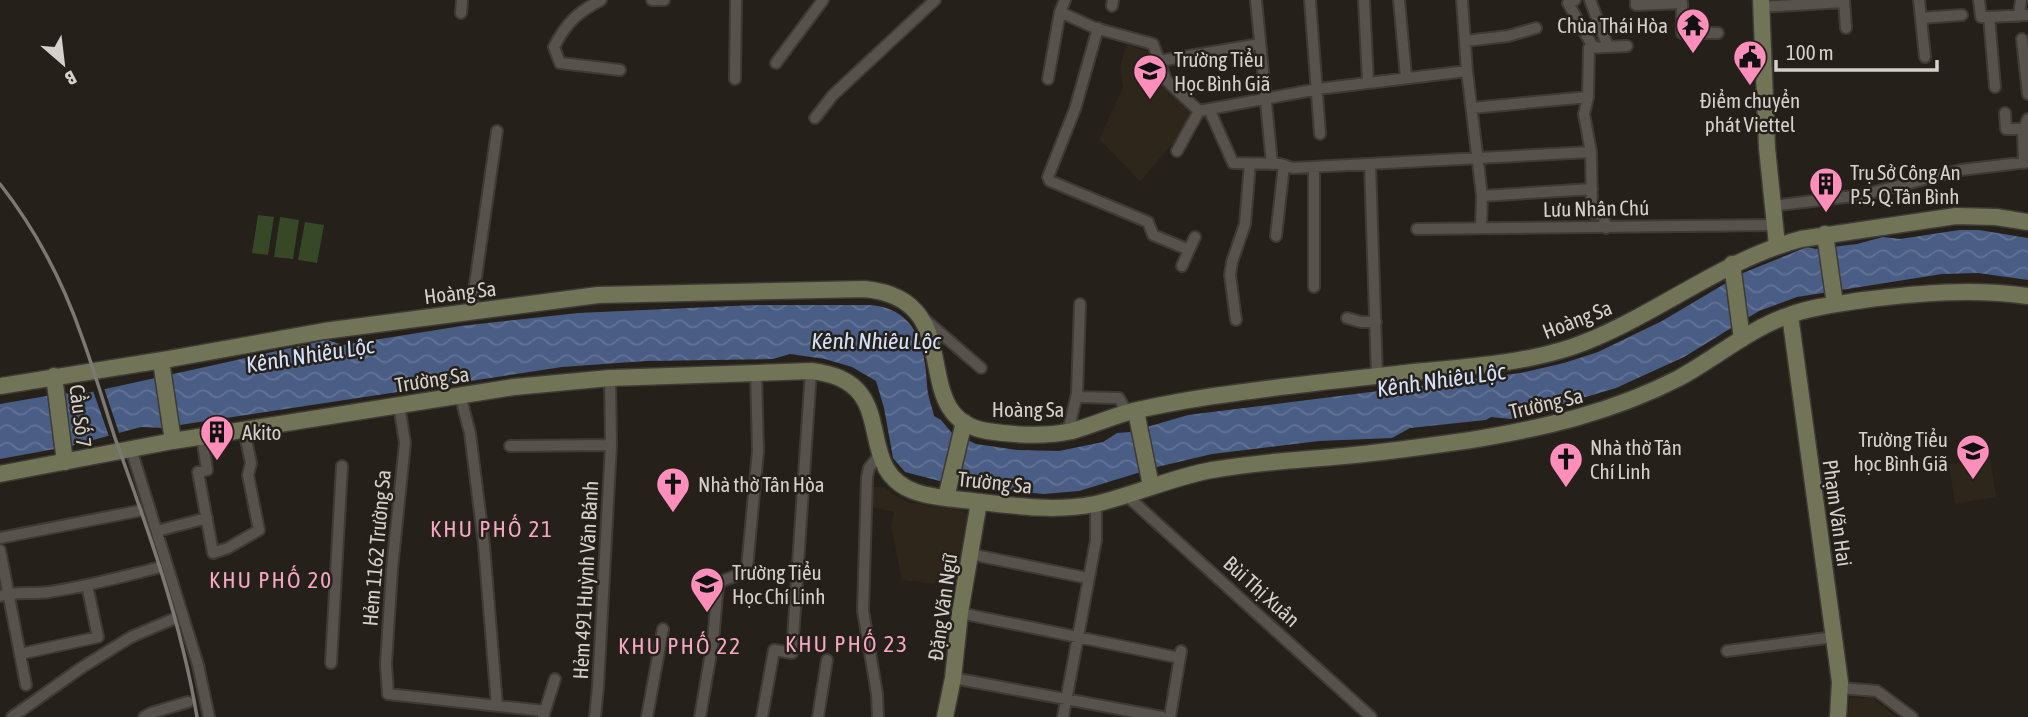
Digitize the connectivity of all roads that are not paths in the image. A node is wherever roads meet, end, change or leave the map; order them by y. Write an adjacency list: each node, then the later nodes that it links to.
1 (463, 0): 23 (street)
2 (601, 0): 41 (street)
3 (652, 0): 4 (street)
4 (664, 0)
5 (736, 0): 44 (street)
6 (823, 0): 40 (street)
7 (935, 0): 55 (street)
8 (1065, 0): 22 (street)
9 (1256, 0): 34 (street)
10 (1310, 0): 48 (street)
11 (1364, 0): 46 (street)
12 (1399, 0): 43 (street)
13 (1462, 0): 33 (street)
14 (1575, 0): 36 (street)
15 (1590, 0): 37 (street)
16 (1636, 0): 31 (street)
17 (1919, 0): 27 (street)
18 (1979, 0): 26 (street)
19 (2021, 0): 25 (street)
20 (1844, 1): 21 (street); 29 (street)
21 (1761, 4): 71 (street)
22 (1060, 12): 30 (street); 45 (street)
23 (461, 13)
24 (1962, 15): 27 (street)
25 (2023, 16): 26 (street)
26 (1989, 17): 47 (street)
27 (1921, 18): 38 (street)
28 (1536, 28): 33 (street)
29 (1846, 28)
30 (1098, 29): 39 (street); 81 (street)
31 (1718, 33)
32 (2022, 39): 49 (street)
33 (1465, 41): 42 (street)
34 (1260, 44): 39 (street); 50 (street)
35 (1627, 46): 37 (street)
36 (1593, 47): 37 (street); 51 (street)
37 (1608, 47)
38 (1925, 57)
39 (1159, 61): 53 (street)
40 (776, 63)
41 (620, 70)
42 (1467, 71): 43 (street); 52 (street)
43 (1406, 77): 46 (street)
44 (734, 79)
45 (1048, 79)
46 (1368, 82): 48 (street)
47 (1995, 87)
48 (1318, 89): 50 (street); 59 (street)
49 (2028, 94)
50 (1265, 97): 53 (street); 65 (street)
51 (1588, 97): 52 (street); 61 (street)
52 (1472, 108): 62 (street)
53 (1204, 110): 60 (street); 64 (street)
54 (2005, 113): 58 (street)
55 (815, 118)
56 (2028, 119): 58 (street)
57 (497, 131): 88 (street)
58 (2023, 131): 63 (street)
59 (1320, 134)
60 (1177, 151)
61 (1591, 152): 62 (street); 69 (street)
62 (1478, 157): 66 (street); 70 (street)
63 (2026, 162): 71 (street)
64 (1250, 164): 65 (street); 92 (street)
65 (1272, 164): 67 (street)
66 (1370, 164): 68 (street); 93 (street)
67 (1284, 165): 68 (street); 77 (street)
68 (1314, 167): 84 (street)
69 (1592, 189): 70 (street); 75 (street)
70 (1482, 196): 74 (street)
71 (1773, 206): 73 (street)
72 (2028, 222): 79 (street, Hoàng Sa)
73 (1775, 225): 75 (street, Lưu Nhân Chú); 80 (street)
74 (1481, 228): 75 (street, Lưu Nhân Chú); 76 (street, Lưu Nhân Chú)
75 (1606, 228)
76 (1417, 229)
77 (1276, 236)
78 (1195, 237): 81 (street)
79 (1826, 238): 80 (street, Hoàng Sa); 86 (street)
80 (1777, 245): 83 (street, Hoàng Sa)
81 (1189, 250): 82 (street)
82 (1182, 266)
83 (1732, 269): 94 (street); 99 (street, Hoàng Sa)
84 (1314, 287)
85 (2028, 296): 86 (street, Trường Sa)
86 (1834, 300): 90 (street, Trường Sa)
87 (1080, 304): 104 (street)
88 (471, 312): 89 (street, Hoàng Sa); 95 (street, Hoàng Sa)
89 (920, 315): 96 (street); 107 (street, Hoàng Sa)
90 (1790, 315): 94 (street, Trường Sa); 140 (street, Phạm Văn Hai)
91 (1347, 318): 93 (street)
92 (1236, 320)
93 (1376, 321): 99 (street)
94 (1742, 334): 119 (street, Trường Sa)
95 (166, 365): 101 (street, Hoàng Sa); 110 (street)
96 (982, 368)
97 (811, 371): 98 (street, Trường Sa); 115 (street, Trường Sa); 159 (street)
98 (756, 372): 100 (street, Trường Sa); 158 (street)
99 (1377, 376): 106 (street, Hoàng Sa)
100 (610, 378): 103 (street, Trường Sa); 112 (street, Hẻm 491 Huỳnh Văn Bánh)
101 (51, 384): 102 (street, Hoàng Sa); 116 (street, Cầu Số 7)
102 (0, 386)
103 (460, 396): 105 (street, Trường Sa); 151 (street)
104 (1076, 397): 106 (street); 109 (street)
105 (400, 405): 108 (street, Trường Sa); 151 (street, Hẻm 1162 Trường Sa)
106 (1134, 416): 109 (street, Hoàng Sa); 119 (street)
107 (962, 428): 109 (street, Hoàng Sa); 120 (street)
108 (244, 430): 111 (street, Trường Sa); 125 (street)
109 (1068, 432)
110 (176, 435): 111 (street, Trường Sa); 114 (street, Trường Sa)
111 (202, 437): 125 (street)
112 (611, 444): 113 (street); 156 (street, Hẻm 491 Huỳnh Văn Bánh)
113 (510, 446)
114 (131, 449): 116 (street, Trường Sa); 126 (street)
115 (880, 454): 120 (street, Trường Sa); 161 (street)
116 (60, 456): 118 (street, Trường Sa)
117 (342, 466): 144 (street)
118 (0, 474)
119 (1149, 479): 121 (street, Trường Sa)
120 (947, 492): 122 (street, Trường Sa)
121 (1126, 495): 123 (street, Trường Sa); 166 (street, Bùi Thị Xuân)
122 (979, 502): 123 (street, Trường Sa); 129 (street, Đặng Văn Ngữ)
123 (1096, 503): 131 (street)
124 (138, 512): 127 (street)
125 (206, 518): 126 (street)
126 (156, 531): 155 (street)
127 (0, 538)
128 (0, 550): 133 (street)
129 (970, 554): 131 (street); 134 (street, Đặng Văn Ngữ)
130 (157, 568): 132 (street)
131 (1087, 578): 139 (street)
132 (87, 585): 133 (street); 142 (street)
133 (4, 594): 135 (street)
134 (960, 613): 139 (street); 145 (street, Đặng Văn Ngữ)
135 (12, 619): 137 (street); 142 (street)
136 (171, 620): 153 (street)
137 (0, 621)
138 (663, 629): 157 (street)
139 (1077, 637): 149 (street); 165 (street)
140 (1834, 637): 141 (street); 148 (street, Phạm Văn Hai)
141 (1727, 650)
142 (20, 654): 147 (street)
143 (827, 660): 160 (street)
144 (331, 663)
145 (954, 678): 149 (street); 162 (street, Đặng Văn Ngữ)
146 (555, 679): 152 (street)
147 (26, 685)
148 (1841, 688): 167 (street, Phạm Văn Hai); 168 (street)
149 (1067, 700): 163 (street); 164 (street)
150 (188, 702): 154 (street)
151 (497, 706): 152 (street)
152 (544, 714)
153 (12, 717)
154 (144, 717)
155 (209, 717)
156 (594, 717)
157 (647, 717)
158 (700, 717)
159 (762, 717)
160 (818, 717)
161 (878, 717)
162 (946, 717)
163 (1063, 717)
164 (1162, 717)
165 (1170, 717)
166 (1371, 717)
167 (1839, 717)
168 (1912, 717)

